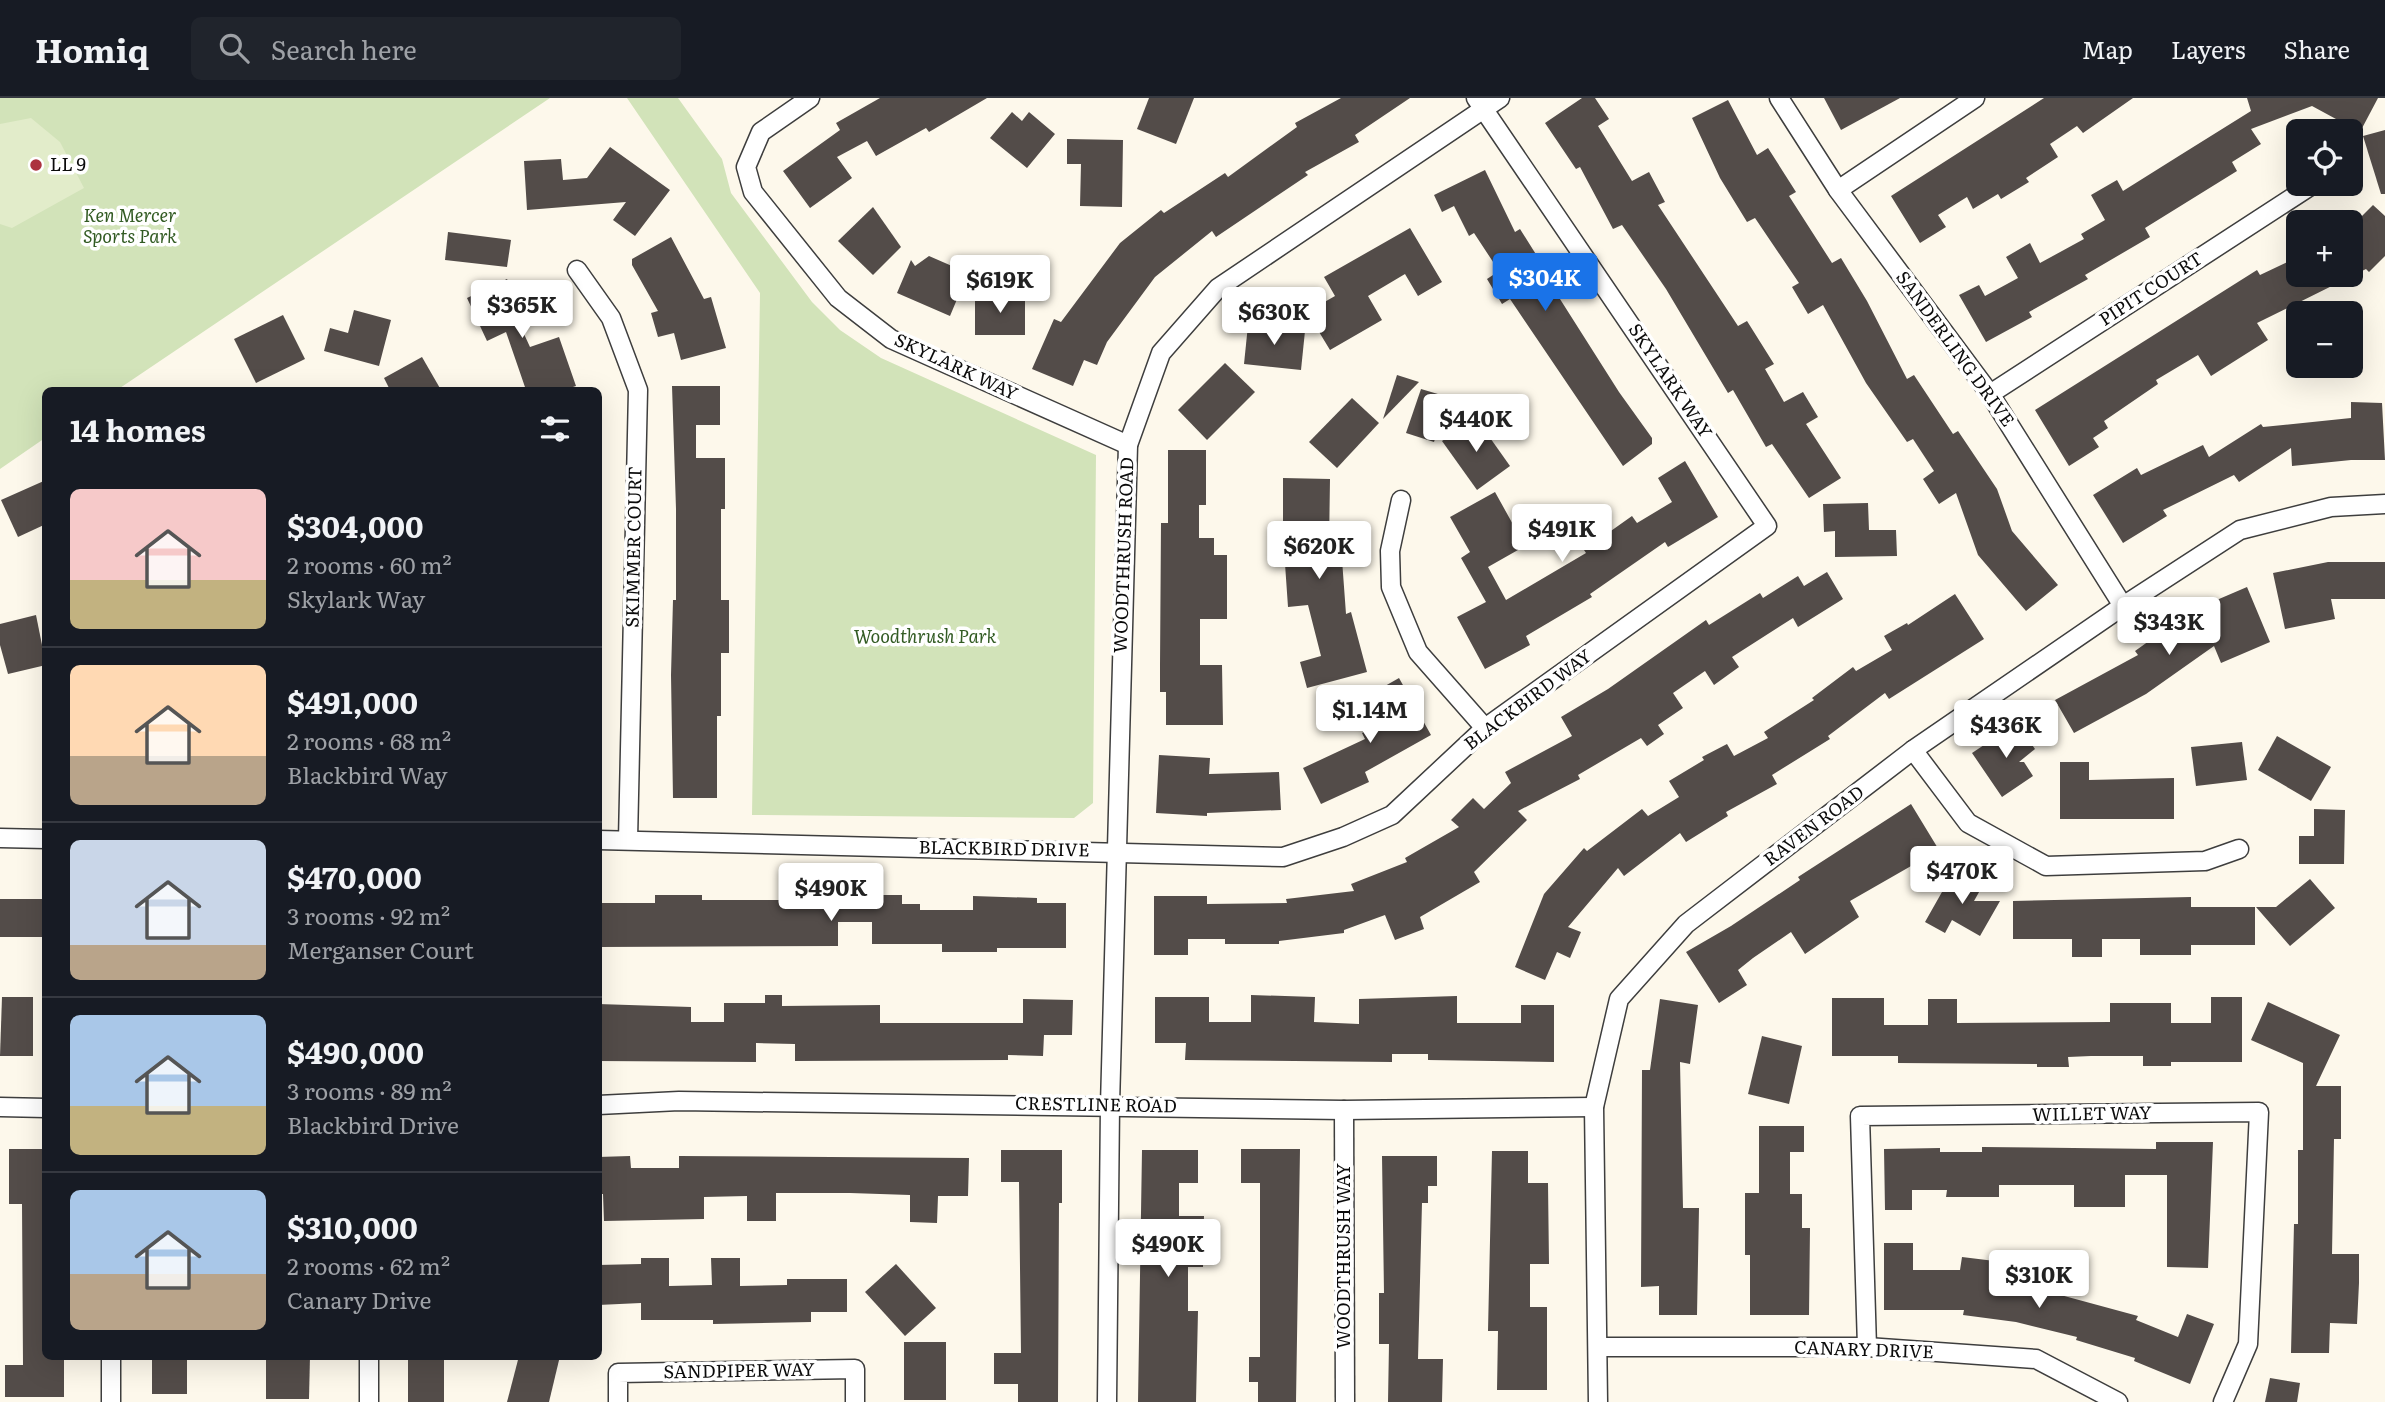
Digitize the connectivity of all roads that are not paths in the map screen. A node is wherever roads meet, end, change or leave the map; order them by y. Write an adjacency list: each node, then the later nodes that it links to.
1 (810, 98): 9 (street, SKYLARK WAY)
2 (1779, 98): 5 (street, SANDERLING DRIVE)
3 (1975, 98): 5 (street)
4 (1487, 101): 9 (street, WOODTHRUSH ROAD); 12 (street, SKYLARK WAY)
5 (1838, 190): 8 (street, SANDERLING DRIVE)
6 (2295, 196): 8 (street, PIPIT COURT)
7 (577, 270): 19 (street, SKIMMER COURT)
8 (1990, 394): 13 (street, SANDERLING DRIVE)
9 (1128, 445): 21 (street, WOODTHRUSH ROAD)
10 (1401, 500): 14 (street)
11 (2385, 505): 13 (street, RAVEN ROAD)
12 (1768, 526): 14 (street, BLACKBIRD WAY)
13 (2123, 606): 15 (street, RAVEN ROAD)
14 (1485, 728): 21 (street, BLACKBIRD WAY)
15 (1913, 750): 20 (street); 25 (street, RAVEN ROAD)
16 (0, 838): 17 (street)
17 (42, 839)
18 (602, 840): 19 (street, BLACKBIRD DRIVE)
19 (628, 840): 21 (street, BLACKBIRD DRIVE)
20 (2239, 849)
21 (1116, 851): 23 (street, WOODTHRUSH ROAD)
22 (602, 1105): 23 (street, CRESTLINE ROAD)
23 (1110, 1105): 27 (street, CRESTLINE ROAD); 36 (street)
24 (0, 1107): 26 (street)
25 (1594, 1107): 27 (street, CRESTLINE ROAD); 28 (street, RAVEN ROAD)
26 (42, 1108)
27 (1344, 1110): 37 (street, WOODTHRUSH WAY)
28 (1599, 1347): 29 (street, CANARY DRIVE); 38 (street, RAVEN ROAD)
29 (1867, 1347): 39 (street, CANARY DRIVE); 40 (street, WILLET WAY)
30 (111, 1360): 32 (street)
31 (369, 1360): 33 (street)
32 (111, 1402)
33 (369, 1402)
34 (618, 1402): 35 (street, SANDPIPER WAY)
35 (855, 1402)
36 (1107, 1402)
37 (1345, 1402)
38 (1598, 1402)
39 (2118, 1402)
40 (2222, 1402)

